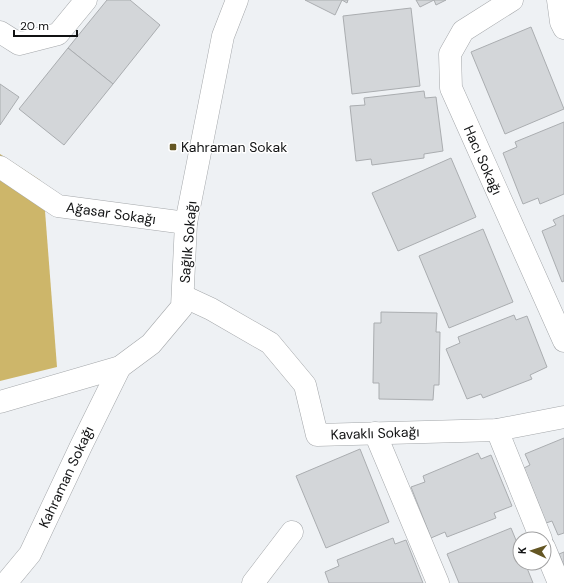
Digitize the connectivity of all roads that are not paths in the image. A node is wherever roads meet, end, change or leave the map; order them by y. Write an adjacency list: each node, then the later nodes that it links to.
1 (86, 0): 6 (street)
2 (237, 0): 8 (street, Sağlık Sokağı)
3 (512, 0): 10 (street, Hacı Sokağı)
4 (558, 0): 5 (street)
5 (564, 28)
6 (0, 32)
7 (0, 167): 8 (street, Ağasar Sokağı)
8 (186, 224): 9 (street, Sağlık Sokağı)
9 (183, 296): 11 (street, Sağlık Sokağı); 15 (street, Kavaklı Sokağı)
10 (564, 341)
11 (120, 367): 12 (street); 19 (street, Kahraman Sokağı)
12 (0, 402)
13 (564, 417): 14 (street, Kavaklı Sokağı)
14 (497, 430): 15 (street, Kavaklı Sokağı); 16 (street)
15 (375, 433): 21 (street)
16 (538, 531)
17 (292, 532): 20 (street)
18 (552, 566): 22 (street)
19 (6, 583)
20 (253, 583)
21 (438, 583)
22 (559, 583)

